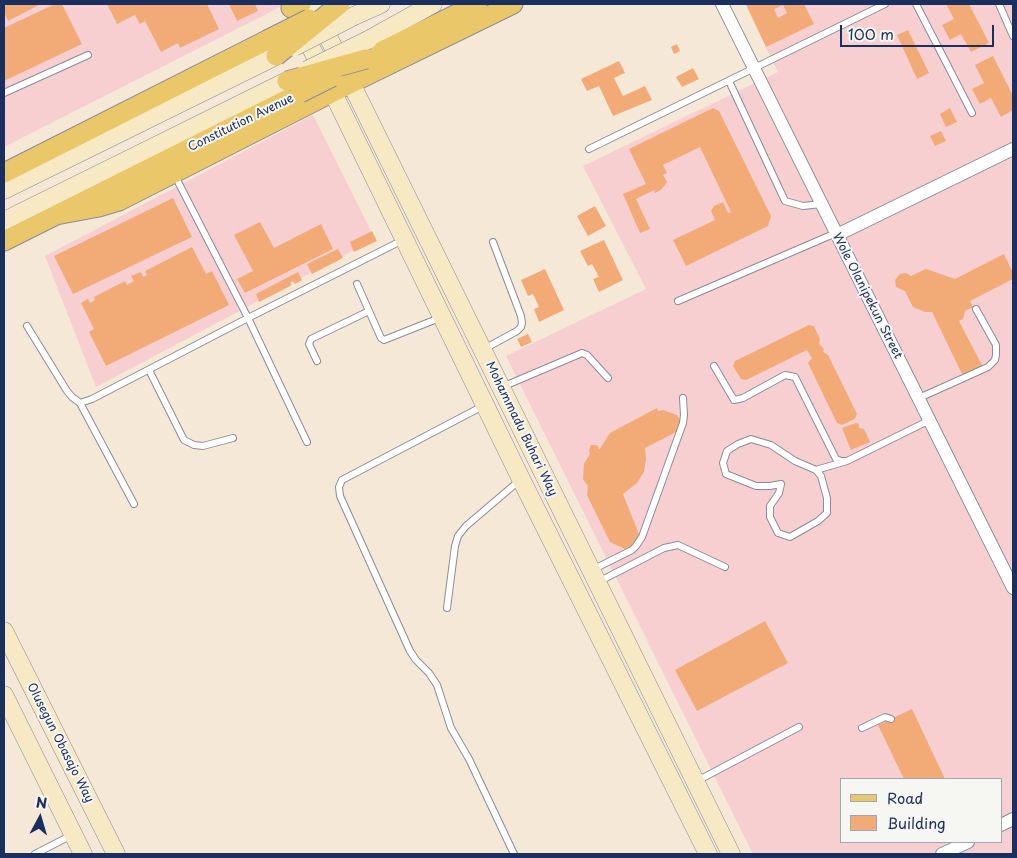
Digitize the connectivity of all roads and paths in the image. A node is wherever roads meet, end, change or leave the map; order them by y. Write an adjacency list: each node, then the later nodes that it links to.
1 (312, 4): 17 (main road, Mohammadu Buhari Way)
2 (381, 4): 11 (main road)
3 (433, 4): 18 (main road, Constitution Avenue, bridge)
4 (477, 4): 18 (main road, bridge)
5 (513, 4): 17 (main road)
6 (722, 4): 15 (street, Wole Olanipekun Street)
7 (885, 4): 15 (lane)
8 (916, 4): 21 (lane)
9 (999, 4): 12 (lane)
10 (294, 5): 19 (main road, Mohammadu Buhari Way)
11 (345, 8): 13 (main road, bridge)
12 (1013, 36)
13 (272, 48): 24 (main road); 26 (main road)
14 (88, 55): 20 (lane)
15 (754, 69): 16 (lane); 27 (street, Wole Olanipekun Street)
16 (729, 81): 22 (lane); 27 (lane)
17 (352, 83): 19 (main road); 41 (main road, Mohammadu Buhari Way)
18 (293, 87): 28 (main road, Constitution Avenue); 29 (main road, Constitution Avenue)
19 (333, 92): 25 (main road); 31 (main road, Mohammadu Buhari Way)
20 (4, 93)
21 (972, 113)
22 (589, 149)
23 (1013, 149): 30 (street)
24 (4, 172)
25 (174, 173): 28 (main road); 39 (lane)
26 (4, 190)
27 (822, 204): 30 (street, Wole Olanipekun Street)
28 (56, 214): 32 (main road, Constitution Avenue)
29 (4, 221)
30 (836, 234): 35 (lane); 48 (street, Wole Olanipekun Street)
31 (405, 239): 38 (main road, Mohammadu Buhari Way); 39 (lane)
32 (4, 241)
33 (493, 242): 41 (lane)
34 (357, 284): 37 (lane)
35 (678, 301)
36 (976, 308): 48 (lane)
37 (369, 311): 38 (lane); 42 (lane)
38 (443, 316): 51 (main road, Mohammadu Buhari Way)
39 (248, 318): 44 (lane); 54 (lane)
40 (27, 326): 49 (lane)
41 (483, 350): 46 (main road, Mohammadu Buhari Way)
42 (317, 361)
43 (714, 366): 55 (lane)
44 (149, 370): 49 (lane); 53 (lane)
45 (608, 378): 46 (lane)
46 (501, 388): 50 (main road, Mohammadu Buhari Way)
47 (683, 398): 60 (lane)
48 (919, 398): 52 (street, Wole Olanipekun Street)
49 (80, 403): 58 (lane)
50 (512, 411): 51 (main road); 60 (main road, Mohammadu Buhari Way)
51 (489, 412): 57 (main road, Mohammadu Buhari Way); 78 (lane)
52 (930, 420): 55 (lane); 61 (street, Wole Olanipekun Street)
53 (233, 438)
54 (307, 442)
55 (847, 461): 56 (lane)
56 (816, 470): 56 (lane)
57 (521, 479): 62 (lane); 69 (main road, Mohammadu Buhari Way)
58 (134, 504)
59 (725, 566): 60 (lane)
60 (594, 576): 68 (main road, Mohammadu Buhari Way)
61 (1013, 586)
62 (447, 608)
63 (4, 631): 77 (main road, Olusegun Obasajo Way)
64 (4, 695): 73 (main road)
65 (891, 719): 67 (lane)
66 (799, 727): 70 (lane)
67 (862, 728)
68 (685, 762): 69 (main road); 70 (main road, Mohammadu Buhari Way)
69 (665, 770): 79 (main road, Mohammadu Buhari Way)
70 (695, 782): 80 (main road, Mohammadu Buhari Way)
71 (1013, 819): 72 (street)
72 (1002, 825)
73 (73, 835): 75 (lane); 76 (main road)
74 (966, 843): 81 (street)
75 (35, 854)
76 (83, 854)
77 (116, 854)
78 (514, 854)
79 (708, 854)
80 (731, 854)
81 (942, 854)

